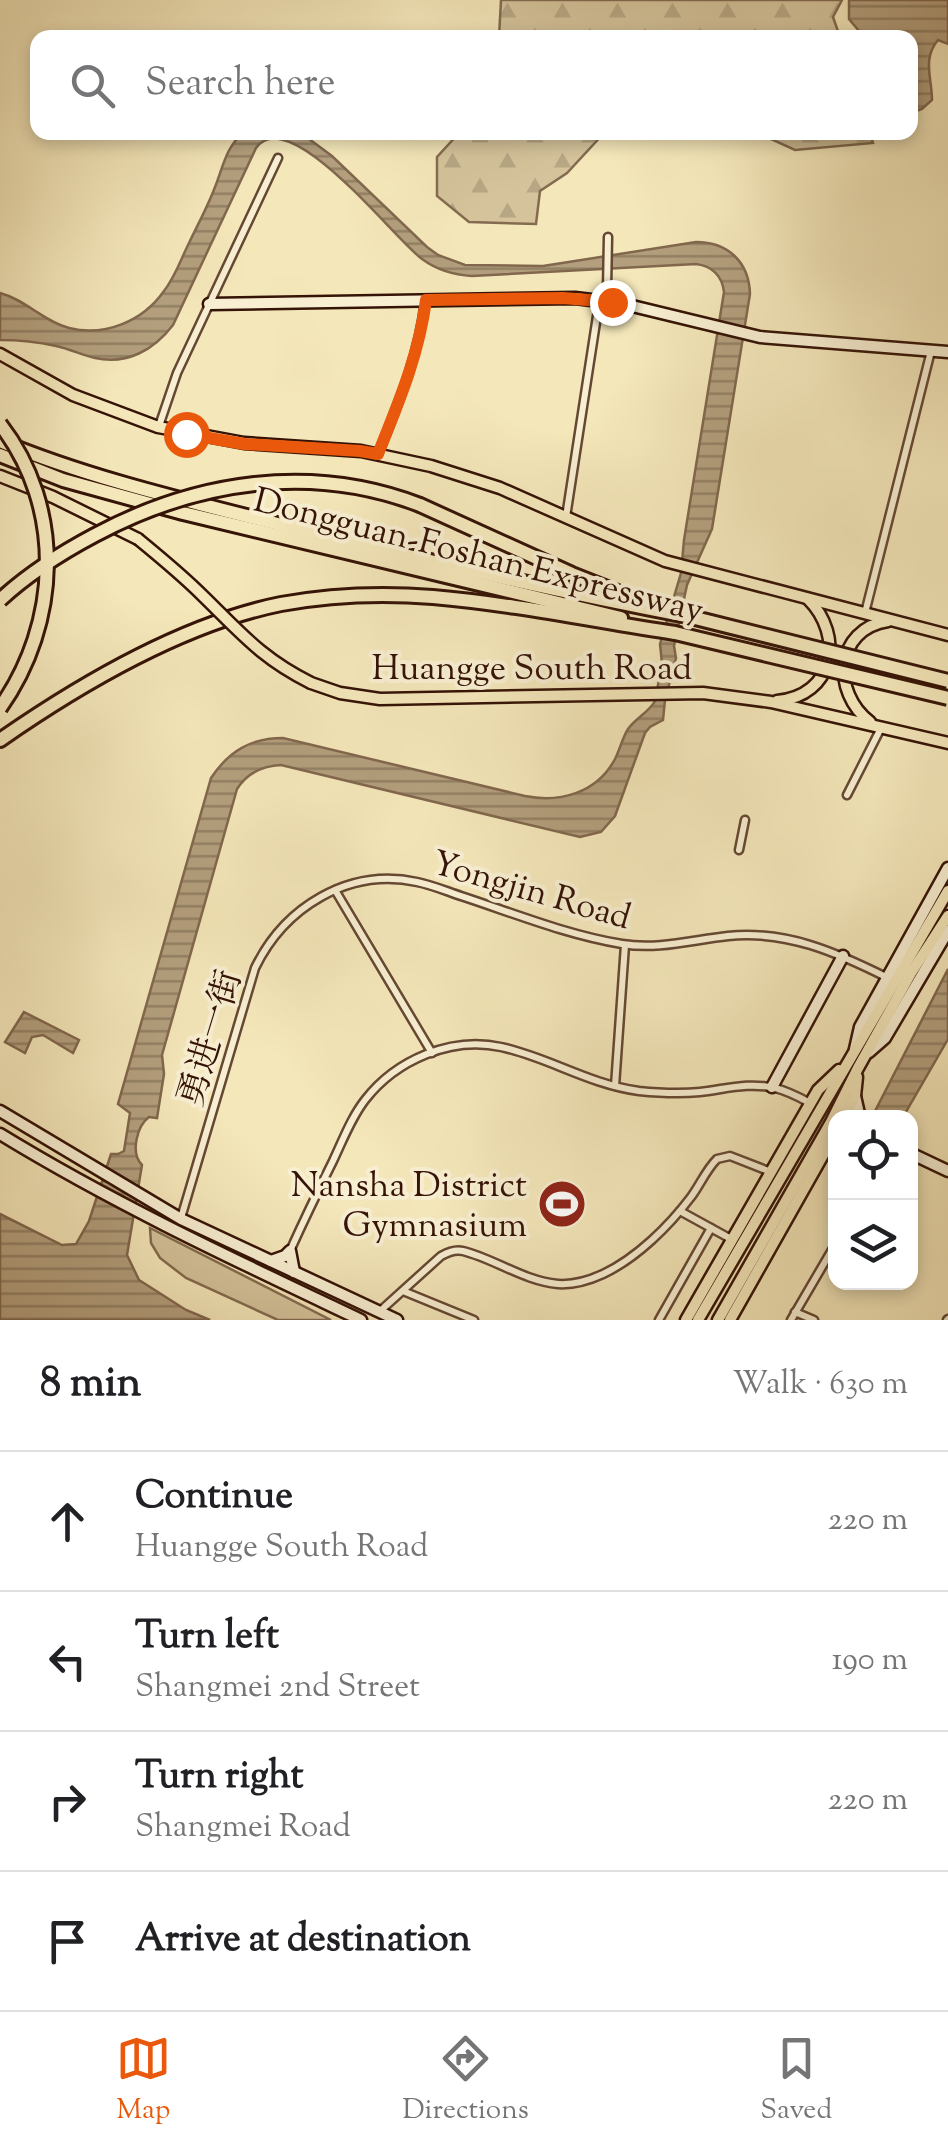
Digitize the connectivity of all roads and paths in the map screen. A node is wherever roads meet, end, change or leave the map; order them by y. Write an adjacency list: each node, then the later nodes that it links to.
1 (278, 158): 5 (street)
2 (608, 237): 3 (street)
3 (605, 295): 4 (street); 6 (street); 16 (street)
4 (426, 300): 5 (street); 12 (street)
5 (209, 304): 10 (street)
6 (931, 351): 7 (street); 20 (street)
7 (948, 352)
8 (0, 354): 10 (main road)
9 (0, 424): 26 (highway, bridge)
10 (158, 427): 12 (main road)
11 (0, 441): 15 (highway, Dongguan-Foshan Expressway, bridge)
12 (378, 454): 16 (main road)
13 (0, 456): 15 (highway, Dongguan-Foshan Expressway, bridge)
14 (0, 476): 25 (main road, Huangge South Road, bridge)
15 (185, 507): 19 (highway, Dongguan-Foshan Expressway)
16 (566, 518): 17 (main road)
17 (806, 598): 20 (main road); 25 (main road)
18 (0, 600): 19 (highway, bridge)
19 (596, 605): 23 (highway, Dongguan-Foshan Expressway, bridge); 24 (highway, Dongguan-Foshan Expressway, bridge); 28 (highway)
20 (865, 613): 21 (main road)
21 (894, 621): 22 (main road); 27 (main road)
22 (948, 635)
23 (948, 681)
24 (948, 698)
25 (771, 702): 27 (main road, Huangge South Road)
26 (0, 708)
27 (881, 727): 29 (main road, Huangge South Road); 30 (street)
28 (0, 740)
29 (948, 743)
30 (847, 796)
31 (745, 820): 32 (street)
32 (739, 850)
33 (948, 868): 40 (street)
34 (335, 890): 38 (street, Yongjin Road); 41 (street); 56 (street, 勇进一街)
35 (948, 892): 42 (main road)
36 (948, 916): 42 (main road)
37 (948, 931): 42 (street)
38 (625, 944): 39 (street, Yongjin Road); 43 (street)
39 (843, 956): 40 (street, Yongjin Road); 44 (street)
40 (889, 978): 42 (street)
41 (432, 1053): 43 (street); 60 (street)
42 (856, 1059): 45 (main road); 46 (main road); 59 (main road); 73 (main road)
43 (615, 1086): 44 (street)
44 (772, 1087): 46 (street)
45 (855, 1096): 47 (main road); 48 (street)
46 (810, 1103): 54 (main road)
47 (848, 1110)
48 (858, 1110)
49 (0, 1112): 56 (street)
50 (0, 1134): 58 (street)
51 (828, 1147): 74 (main road)
52 (918, 1157): 53 (street)
53 (948, 1171)
54 (771, 1172): 55 (street); 59 (main road)
55 (680, 1211): 57 (street); 64 (street)
56 (181, 1219): 58 (street, 勇进一街); 62 (street)
57 (711, 1228): 59 (street); 70 (street)
58 (177, 1232): 67 (street)
59 (735, 1243): 71 (main road); 72 (main road)
60 (290, 1250): 62 (street); 63 (street)
61 (828, 1256): 66 (street)
62 (270, 1261): 63 (street)
63 (294, 1272): 65 (street)
64 (403, 1291): 65 (street); 69 (street)
65 (379, 1312): 68 (street)
66 (793, 1316): 75 (street)
67 (361, 1320)
68 (397, 1320)
69 (474, 1320)
70 (659, 1320)
71 (686, 1320)
72 (698, 1320)
73 (718, 1320)
74 (730, 1320)
75 (814, 1320)

